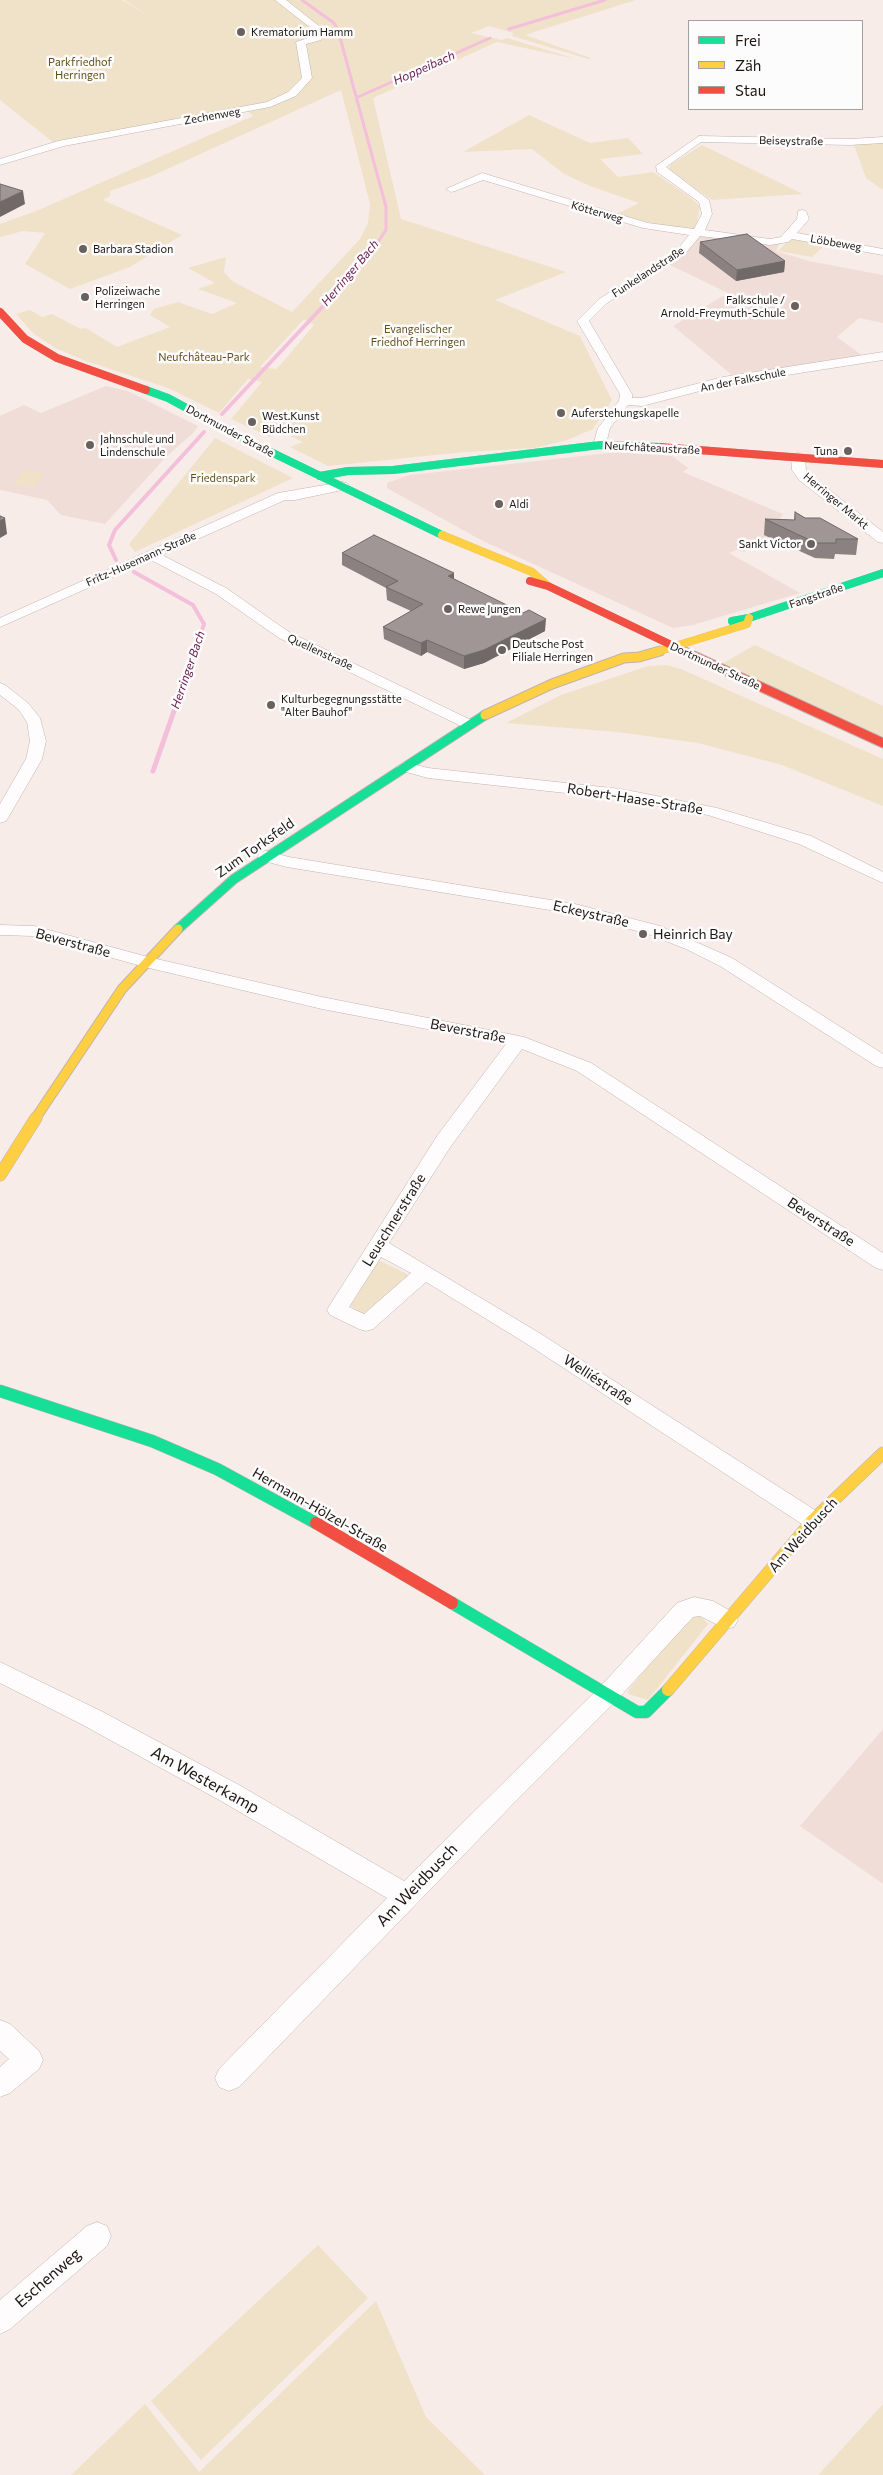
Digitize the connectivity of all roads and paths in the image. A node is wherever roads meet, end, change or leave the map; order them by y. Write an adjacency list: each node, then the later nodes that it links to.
1 (280, 0): 4 (street, Zechenweg)
2 (699, 139): 3 (street, Beiseystraße); 7 (street, Funkelandstraße)
3 (883, 140)
4 (0, 162)
5 (451, 189): 7 (street, Kötterweg)
6 (802, 213): 8 (street, Löbbeweg)
7 (697, 234): 8 (street, Löbbeweg); 12 (street, Funkelandstraße)
8 (789, 235): 9 (street, Löbbeweg)
9 (883, 252)
10 (0, 312): 17 (main road, Dortmunder Straße)
11 (883, 356): 12 (street, An der Falkschule)
12 (625, 401): 13 (street)
13 (600, 445): 14 (main road, Neufchâteaustraße); 16 (main road, Neufchâteaustraße)
14 (798, 457): 15 (main road, Neufchâteaustraße); 20 (street, Herringer Markt)
15 (883, 464)
16 (393, 470): 17 (main road, Neufchâteaustraße); 18 (main road, Neufchâteaustraße)
17 (320, 476): 18 (main road, Dortmunder Straße); 19 (street, Fritz-Husemann-Straße)
18 (342, 486): 19 (street, Fritz-Husemann-Straße); 25 (main road, Dortmunder Straße)
19 (283, 496): 21 (street, Fritz-Husemann-Straße)
20 (883, 539)
21 (151, 555): 24 (street, Fritz-Husemann-Straße); 29 (street, Quellenstraße)
22 (883, 573): 23 (main road, Fangstraße)
23 (750, 618): 25 (main road, Fangstraße); 26 (main road, Fangstraße)
24 (0, 623)
25 (659, 639): 26 (main road, Dortmunder Straße); 27 (main road, Zum Torksfeld)
26 (676, 647): 27 (main road, Zum Torksfeld); 30 (main road, Dortmunder Straße)
27 (624, 658): 29 (main road, Zum Torksfeld)
28 (0, 688): 32 (street)
29 (468, 724): 31 (main road, Zum Torksfeld)
30 (883, 742)
31 (405, 768): 33 (main road, Zum Torksfeld); 34 (street, Robert-Haase-Straße)
32 (0, 818)
33 (266, 856): 36 (main road, Zum Torksfeld); 38 (street, Eckeystraße)
34 (883, 878)
35 (0, 930): 36 (street, Beverstraße)
36 (145, 962): 37 (street, Beverstraße); 39 (main road, Zum Torksfeld)
37 (518, 1041): 40 (street, Leuschnerstraße); 41 (street, Beverstraße)
38 (883, 1062)
39 (0, 1175)
40 (378, 1246): 42 (street, Welliéstraße); 42 (street, Leuschnerstraße)
41 (883, 1263)
42 (425, 1272): 45 (street, Welliéstraße)
43 (0, 1390): 48 (main road, Hermann-Hölzel-Straße)
44 (883, 1453): 45 (main road, Am Weidbusch)
45 (813, 1520): 46 (main road, Am Weidbusch)
46 (726, 1620): 48 (street, Am Weidbusch); 48 (main road, Am Weidbusch)
47 (0, 1672): 49 (street, Am Westerkamp)
48 (607, 1695): 49 (street, Am Weidbusch)
49 (406, 1896): 51 (street, Am Weidbusch)
50 (0, 2033): 52 (street)
51 (229, 2078)
52 (0, 2084)
53 (97, 2236): 54 (street, Eschenweg)
54 (0, 2319)

